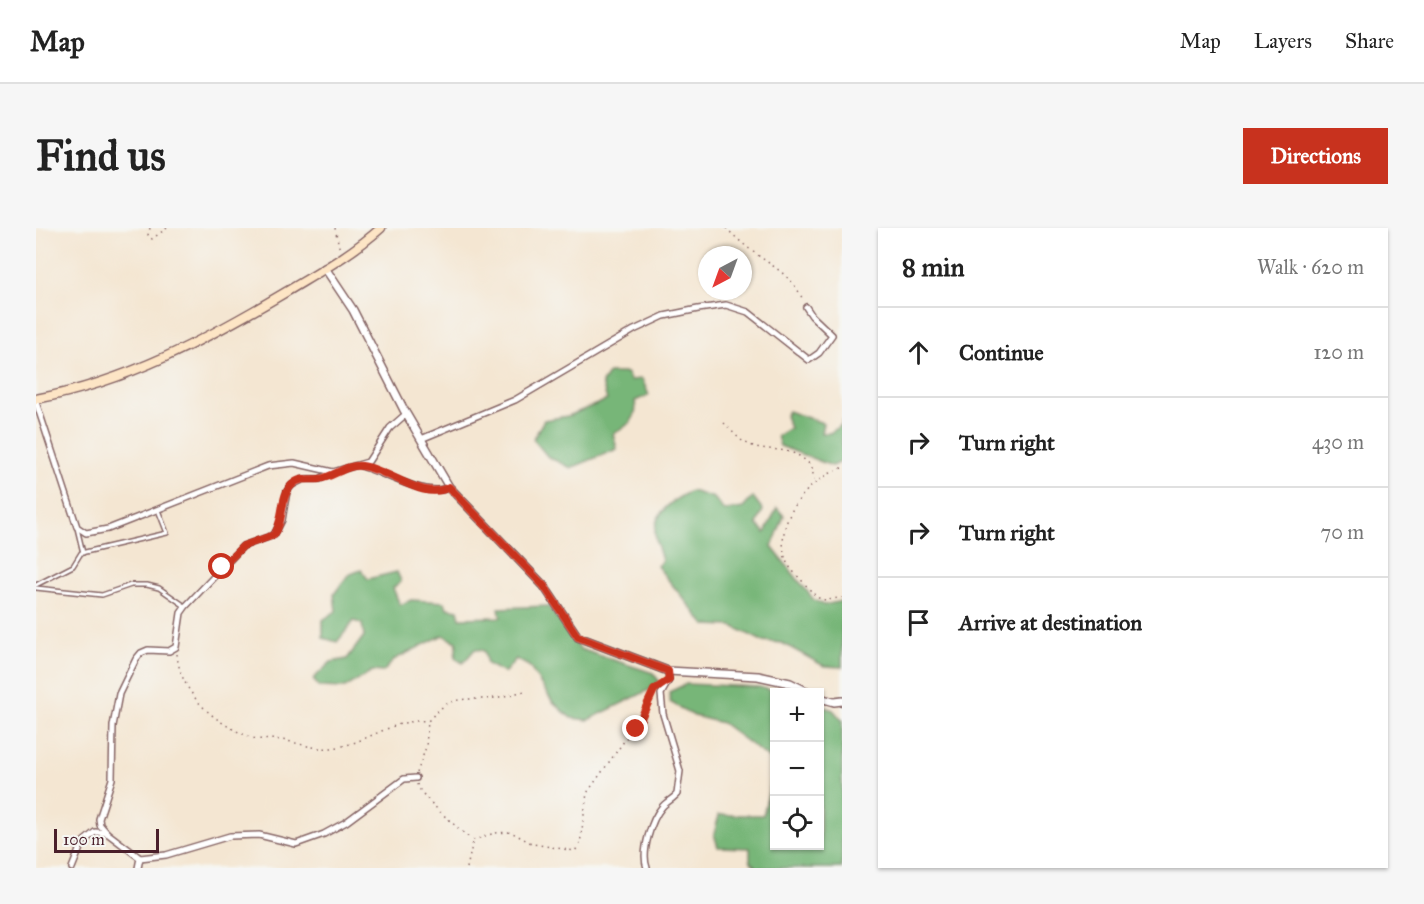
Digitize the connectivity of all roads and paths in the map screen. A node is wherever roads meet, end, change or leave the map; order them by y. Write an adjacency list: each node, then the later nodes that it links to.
1 (150, 228): 2 (path)
2 (167, 228)
3 (335, 228): 6 (path)
4 (381, 228): 6 (main road)
5 (726, 228): 8 (path)
6 (342, 259): 7 (main road)
7 (325, 268): 9 (main road); 10 (street)
8 (806, 307): 12 (street)
9 (36, 400): 19 (street)
10 (406, 414): 12 (street); 13 (street)
11 (723, 423): 16 (path)
12 (421, 439): 17 (street)
13 (361, 466): 15 (street); 17 (street)
14 (842, 468): 16 (path)
15 (333, 472): 18 (street); 23 (street)
16 (814, 482): 22 (path)
17 (449, 487): 25 (street)
18 (158, 509): 19 (street); 20 (lane)
19 (77, 527): 20 (lane)
20 (83, 553): 21 (lane)
21 (36, 586): 23 (lane)
22 (842, 597)
23 (186, 606): 24 (street)
24 (177, 647): 31 (path); 33 (street)
25 (668, 671): 26 (street); 27 (street)
26 (669, 680): 34 (path); 39 (street)
27 (799, 688)
28 (525, 692): 31 (path)
29 (824, 700): 30 (street)
30 (842, 701)
31 (428, 721): 32 (path)
32 (416, 778): 34 (path); 35 (street)
33 (107, 833): 35 (street); 36 (street)
34 (473, 840): 38 (path)
35 (140, 858): 37 (street)
36 (72, 868)
37 (138, 868)
38 (467, 868)
39 (647, 868)

